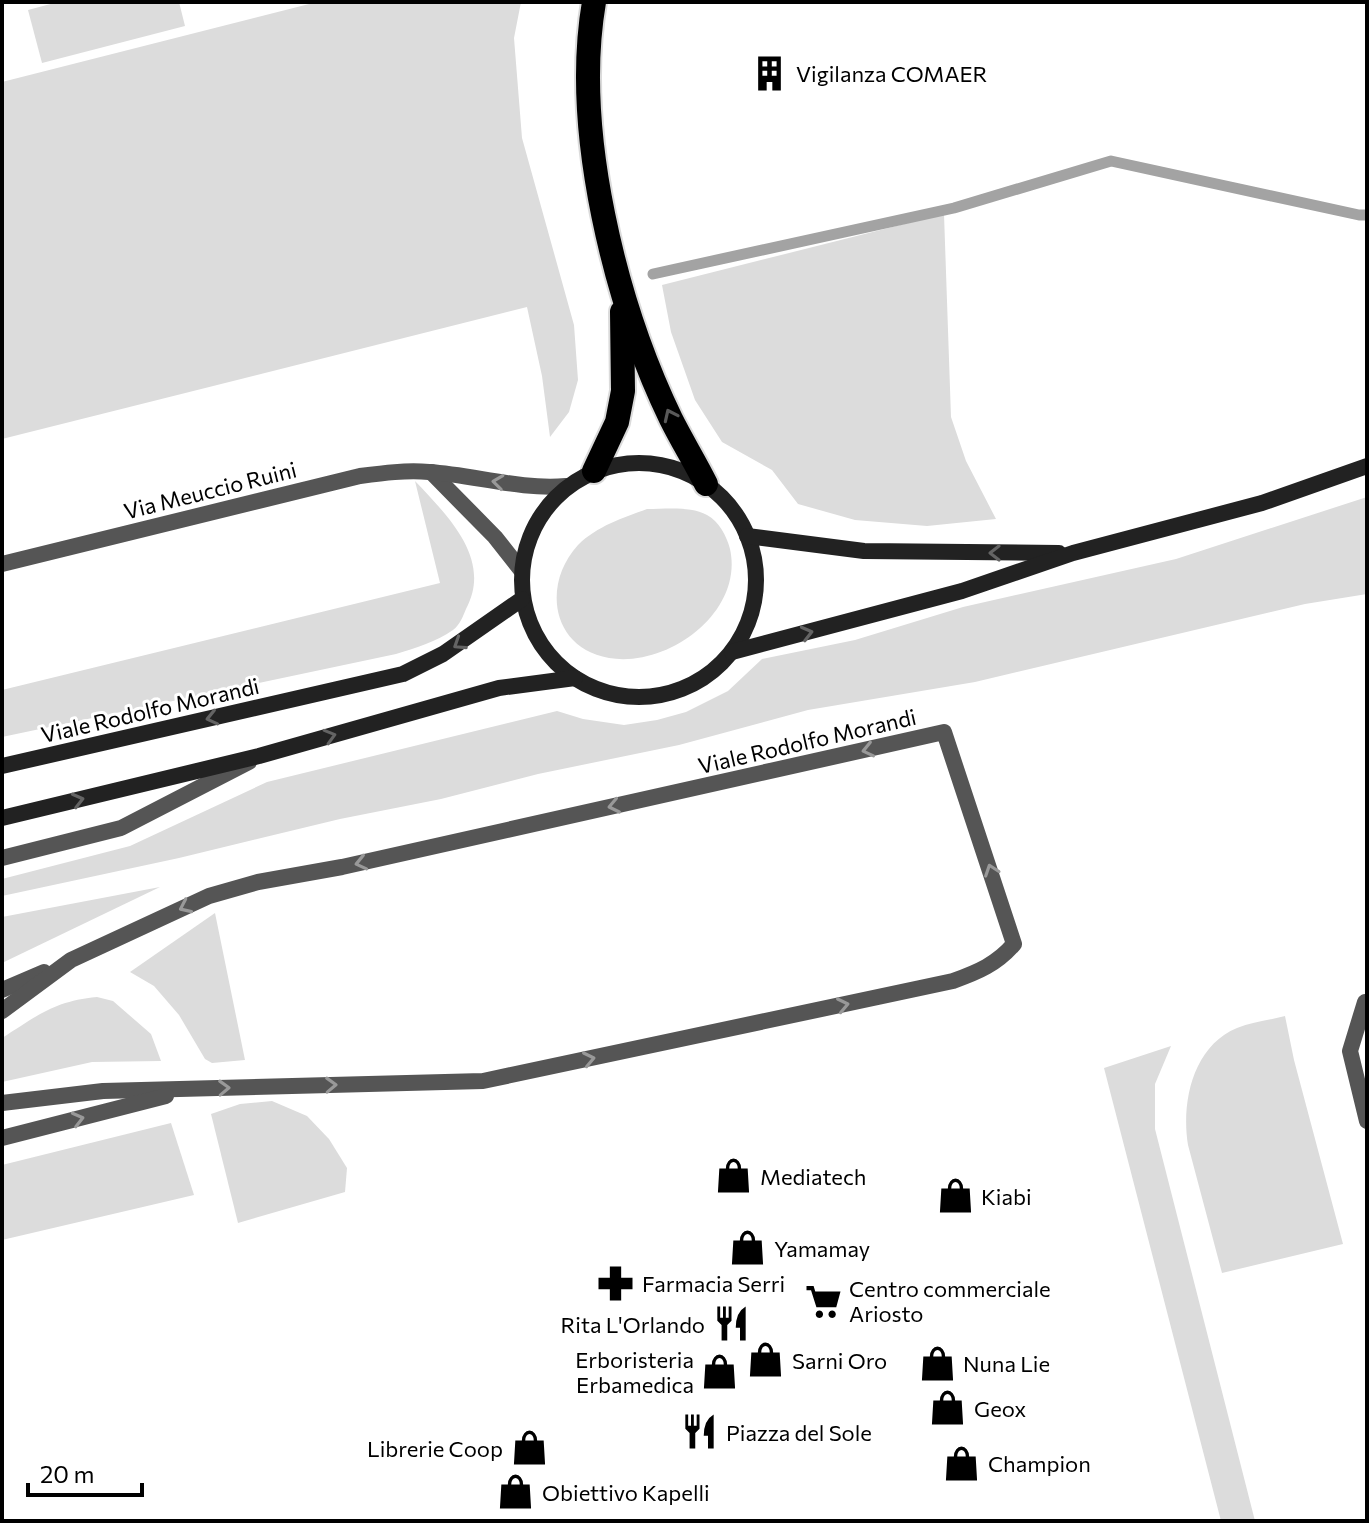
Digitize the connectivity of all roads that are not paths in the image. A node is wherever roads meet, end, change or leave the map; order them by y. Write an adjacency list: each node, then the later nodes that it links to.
1 (594, 2): 2 (highway)
2 (622, 297): 4 (highway); 6 (highway, one-way to 2)
3 (1367, 466): 9 (street)
4 (594, 471): 6 (street); 7 (street)
5 (431, 472): 7 (street, Via Meuccio Ruini, one-way to 5); 10 (street, Via Meuccio Ruini); 11 (street)
6 (706, 484): 8 (street)
7 (566, 486): 11 (street)
8 (747, 536): 9 (street, one-way to 8); 13 (street)
9 (1073, 553): 13 (street, one-way to 9)
10 (2, 564)
11 (521, 570): 12 (street)
12 (522, 599): 14 (street); 16 (street, Viale Rodolfo Morandi, one-way to 16)
13 (732, 652): 14 (street)
14 (575, 678): 15 (street, one-way to 14)
15 (259, 756): 17 (street, one-way to 15); 18 (street)
16 (2, 766)
17 (2, 818)
18 (2, 858)
19 (71, 960): 20 (street, Viale Rodolfo Morandi); 22 (street, Viale Rodolfo Morandi); 23 (street, Viale Rodolfo Morandi, one-way to 19)
20 (2, 990)
21 (1366, 1003): 25 (street)
22 (2, 1011)
23 (195, 1089): 24 (street, Viale Rodolfo Morandi); 26 (street, Viale Rodolfo Morandi, one-way to 23)
24 (2, 1103)
25 (1367, 1121)
26 (2, 1138)

